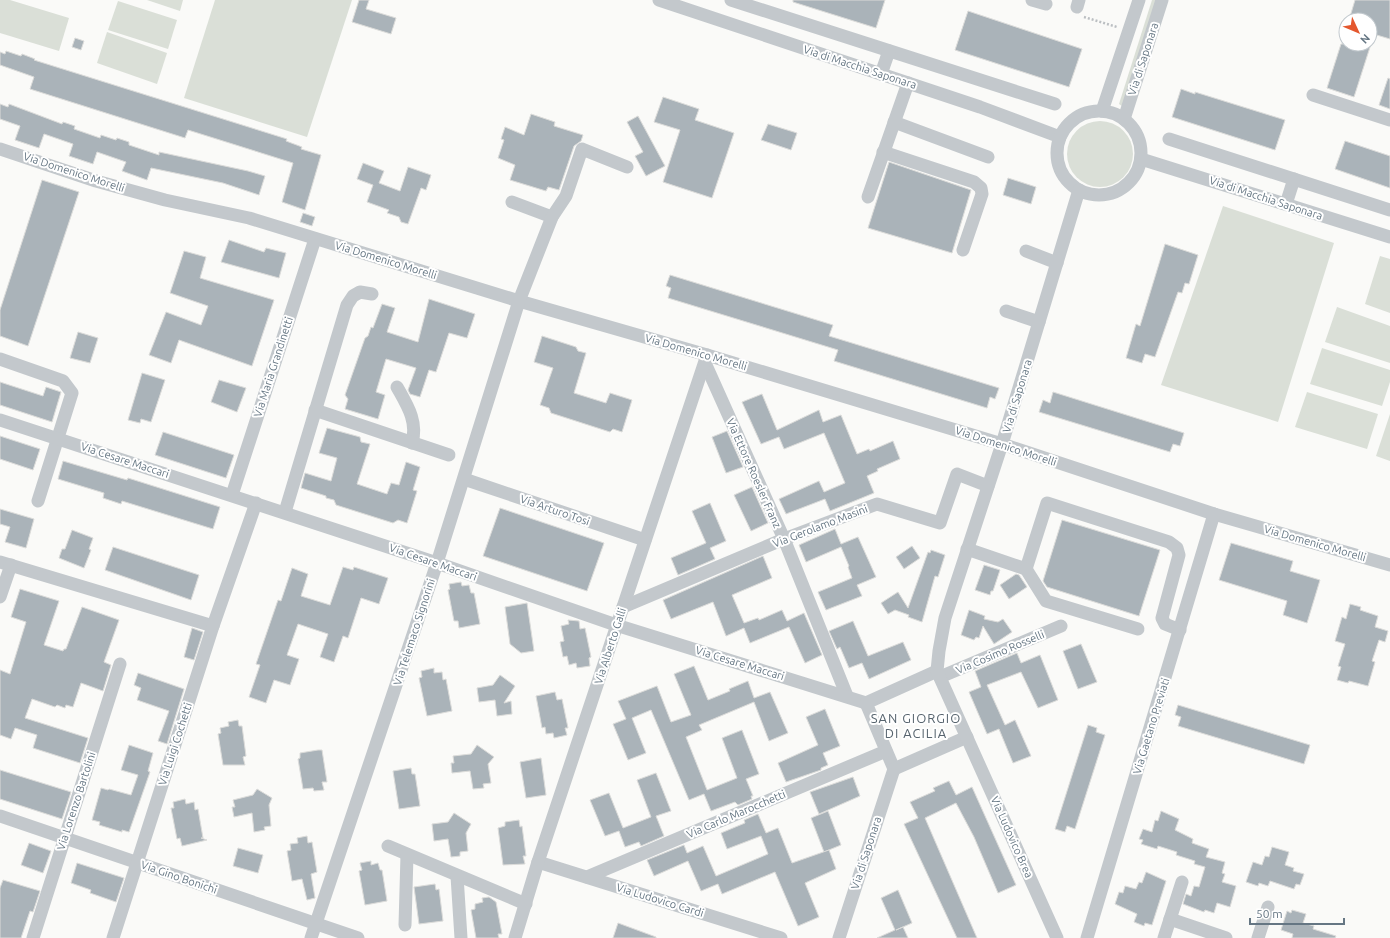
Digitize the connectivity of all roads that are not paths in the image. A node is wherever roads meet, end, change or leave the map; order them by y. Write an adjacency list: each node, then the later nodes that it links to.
1 (659, 0): 7 (street, Via di Macchia Saponara)
2 (731, 0): 8 (street)
3 (1032, 0): 6 (street)
4 (1140, 0): 13 (street, Via di Saponara)
5 (1162, 0): 14 (street, Via di Saponara)
6 (1046, 4)
7 (691, 5): 9 (street, Via di Macchia Saponara)
8 (889, 51): 9 (street); 12 (street)
9 (881, 74): 10 (street, Via di Macchia Saponara)
10 (908, 83): 16 (street); 17 (street, Via di Macchia Saponara)
11 (1313, 95): 15 (street)
12 (1055, 104)
13 (1102, 111): 14 (street); 17 (street)
14 (1124, 119): 22 (street)
15 (1390, 120)
16 (894, 122): 20 (street); 21 (street)
17 (1060, 137): 25 (street)
18 (1169, 139): 24 (street)
19 (0, 149): 32 (street, Via Domenico Morelli)
20 (884, 152): 26 (street); 33 (street)
21 (988, 156)
22 (1141, 159): 25 (street); 28 (street, Via di Macchia Saponara)
23 (628, 167): 30 (street, Via Telemaco Signorini)
24 (1294, 179): 28 (street); 29 (street)
25 (1079, 190): 35 (street, Via di Saponara)
26 (868, 197)
27 (512, 202): 30 (street)
28 (1286, 204): 31 (street, Via di Macchia Saponara)
29 (1390, 210)
30 (552, 217): 37 (street, Via Telemaco Signorini)
31 (1390, 237)
32 (315, 239): 37 (street, Via Domenico Morelli); 51 (street, Via Maria Grandinetti)
33 (963, 250)
34 (1026, 251): 35 (street)
35 (1057, 262): 39 (street, Via di Saponara)
36 (372, 294): 43 (street)
37 (519, 301): 41 (street, Via Domenico Morelli); 49 (street, Via Telemaco Signorini)
38 (1006, 311): 39 (street)
39 (1039, 322): 47 (street, Via di Saponara)
40 (0, 359): 45 (street)
41 (706, 359): 47 (street, Via Domenico Morelli); 56 (street, Via Ettore Roesler Franz); 57 (street, Via Alberto Galli)
42 (397, 387): 46 (street)
43 (315, 410): 46 (street); 54 (street)
44 (0, 420): 45 (street, Via Cesare Maccari)
45 (58, 439): 51 (street, Via Cesare Maccari); 52 (street)
46 (412, 443): 48 (street)
47 (1002, 444): 50 (street, Via di Saponara); 55 (street, Via Domenico Morelli)
48 (449, 455)
49 (464, 479): 57 (street, Via Arturo Tosi); 60 (street, Via Telemaco Signorini)
50 (988, 486): 56 (street, Via Gerolamo Masini); 58 (street, Via di Saponara)
51 (232, 495): 53 (street, Via Cesare Maccari)
52 (38, 501)
53 (256, 502): 54 (street, Via Cesare Maccari); 66 (street, Via Luigi Cochetti)
54 (285, 512): 60 (street, Via Cesare Maccari)
55 (1214, 514): 61 (street, Via Domenico Morelli); 69 (street, Via Gaetano Previati)
56 (784, 539): 64 (street, Via Gerolamo Masini); 72 (street, Via Ettore Roesler Franz)
57 (645, 540): 64 (street, Via Alberto Galli)
58 (967, 549): 62 (street); 71 (street, Via di Saponara)
59 (5, 563): 63 (street); 66 (street)
60 (437, 563): 65 (street, Via Cesare Maccari); 89 (street, Via Telemaco Signorini)
61 (1390, 565)
62 (1026, 569): 68 (street); 69 (street)
63 (0, 597)
64 (622, 607): 65 (street, Via Alberto Galli)
65 (616, 625): 72 (street, Via Cesare Maccari); 81 (street, Via Alberto Galli)
66 (213, 626): 82 (street, Via Luigi Cochetti)
67 (1061, 626): 71 (street, Via Cosimo Rosselli)
68 (1138, 629)
69 (1180, 630): 100 (street, Via Gaetano Previati)
70 (120, 664): 78 (street, Via Lorenzo Bartolini)
71 (939, 674): 73 (street, Via Cosimo Rosselli); 74 (street, Via Ludovico Brea)
72 (846, 696): 73 (street, Via Cesare Maccari)
73 (866, 703): 75 (street)
74 (967, 737): 76 (street); 99 (street, Via Ludovico Brea)
75 (886, 751): 76 (street); 84 (street, Via Carlo Marocchetti)
76 (894, 769): 98 (street, Via di Saponara)
77 (0, 816): 78 (street, Via Gino Bonichi)
78 (64, 838): 82 (street, Via Gino Bonichi); 91 (street, Via Lorenzo Bartolini)
79 (388, 846): 80 (street)
80 (407, 855): 83 (street); 90 (street)
81 (538, 862): 84 (street, Via Ludovico Cardi); 86 (street, Via Alberto Galli)
82 (137, 863): 89 (street, Via Gino Bonichi); 92 (street, Via Luigi Cochetti)
83 (457, 876): 86 (street); 95 (street)
84 (587, 877): 97 (street, Via Ludovico Cardi)
85 (1182, 882): 88 (street)
86 (526, 904): 96 (street, Via Alberto Galli)
87 (1268, 908): 103 (street)
88 (1170, 919): 101 (street); 102 (street)
89 (316, 924): 93 (street, Via Telemaco Signorini); 94 (street, Via Gino Bonichi)
90 (405, 926)
91 (33, 938)
92 (113, 938)
93 (312, 938)
94 (358, 938)
95 (461, 938)
96 (515, 938)
97 (782, 938)
98 (839, 938)
99 (1057, 938)
100 (1088, 938)
101 (1164, 938)
102 (1226, 938)
103 (1258, 938)

